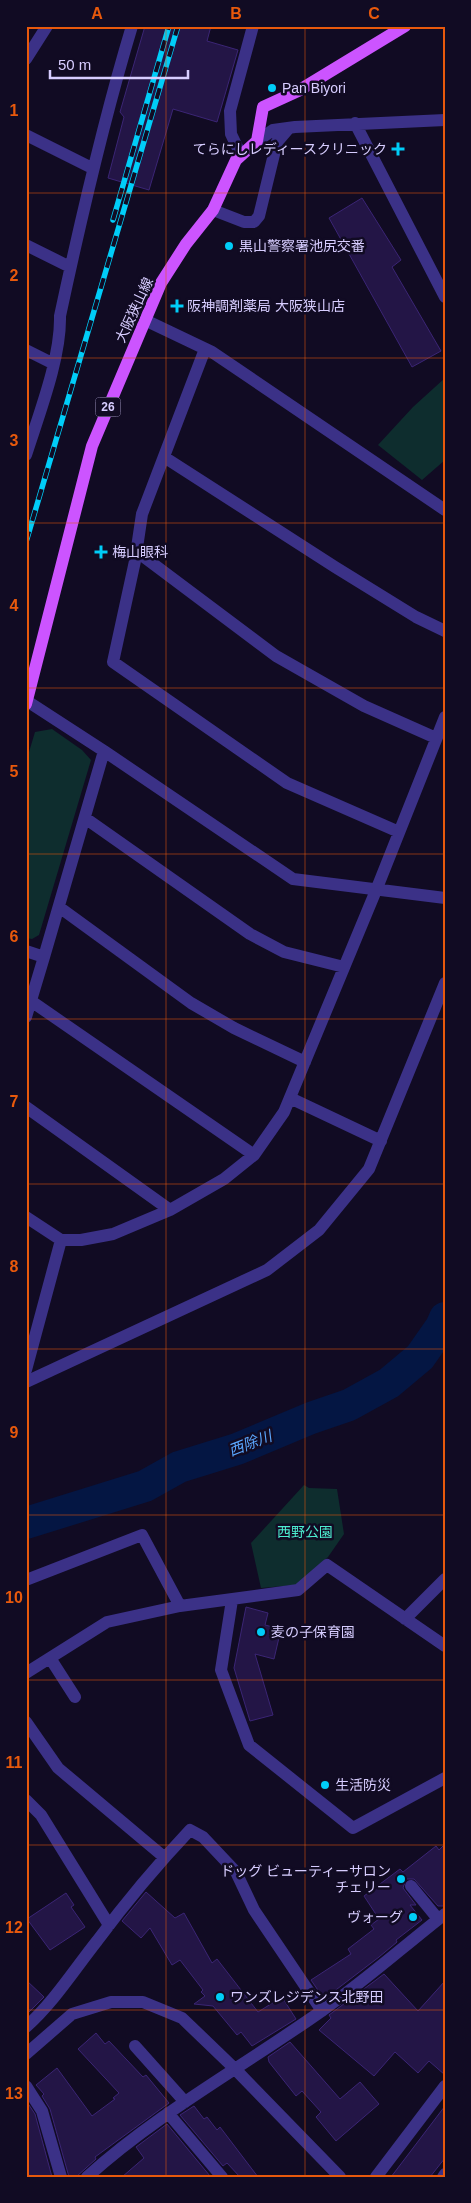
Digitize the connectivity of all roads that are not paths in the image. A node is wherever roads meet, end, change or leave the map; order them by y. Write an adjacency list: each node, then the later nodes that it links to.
1 (47, 26): 5 (street)
2 (132, 26): 12 (street)
3 (253, 26): 11 (street)
4 (405, 26): 10 (main road)
5 (26, 59)
6 (445, 120): 7 (street)
7 (355, 123): 8 (street); 16 (street)
8 (289, 128): 10 (street); 13 (street)
9 (26, 135): 12 (street)
10 (258, 141): 11 (main road, 大阪狭山線 / 26)
11 (241, 155): 13 (main road, 大阪狭山線 / 26)
12 (92, 168): 15 (street)
13 (213, 210): 17 (main road, 大阪狭山線 / 26)
14 (26, 245): 15 (street)
15 (70, 267): 20 (street)
16 (445, 297)
17 (147, 321): 18 (street); 26 (main road, 大阪狭山線 / 26)
18 (205, 349): 22 (street); 23 (street)
19 (26, 350): 20 (street)
20 (52, 363): 21 (street)
21 (27, 452)
22 (164, 456): 24 (street); 25 (street)
23 (445, 510)
24 (136, 551): 28 (street); 31 (street)
25 (445, 630)
26 (27, 702): 29 (street)
27 (445, 717): 28 (street)
28 (436, 738): 31 (street)
29 (104, 751): 30 (street); 32 (street)
30 (84, 818): 34 (street); 37 (street)
31 (399, 832): 32 (street)
32 (377, 888): 33 (street); 37 (street)
33 (445, 898)
34 (59, 907): 36 (street); 41 (street)
35 (26, 952): 36 (street)
36 (44, 957): 39 (street)
37 (344, 967): 41 (street)
38 (445, 983): 44 (street)
39 (31, 1001): 40 (street); 45 (street)
40 (26, 1017)
41 (304, 1062): 42 (street)
42 (290, 1098): 44 (street); 45 (street)
43 (26, 1108): 46 (street)
44 (381, 1141): 50 (street)
45 (254, 1154): 46 (street)
46 (170, 1210): 48 (street)
47 (26, 1217): 48 (street)
48 (61, 1240): 49 (street)
49 (26, 1370)
50 (26, 1382)
51 (445, 1579): 55 (street)
52 (26, 1580): 54 (street)
53 (232, 1600): 54 (street); 55 (street); 61 (street)
54 (180, 1606): 57 (street)
55 (405, 1620): 56 (street)
56 (445, 1646)
57 (50, 1658): 58 (street); 59 (street)
58 (26, 1673)
59 (75, 1697)
60 (26, 1722): 63 (street)
61 (445, 1778)
62 (26, 1800): 66 (street)
63 (164, 1857): 66 (street); 67 (street)
64 (411, 1886): 65 (street)
65 (442, 1916): 67 (street)
66 (109, 1925): 68 (street)
67 (322, 2011): 71 (street)
68 (26, 2027)
69 (135, 2046): 75 (street)
70 (26, 2054): 71 (street)
71 (235, 2069): 75 (street); 81 (street)
72 (26, 2086): 78 (street)
73 (445, 2086): 74 (street)
74 (434, 2101): 76 (street); 82 (street)
75 (185, 2102): 77 (street)
76 (445, 2109)
77 (168, 2113): 79 (street); 80 (street)
78 (61, 2177)
79 (87, 2177)
80 (222, 2177)
81 (340, 2177)
82 (376, 2177)

